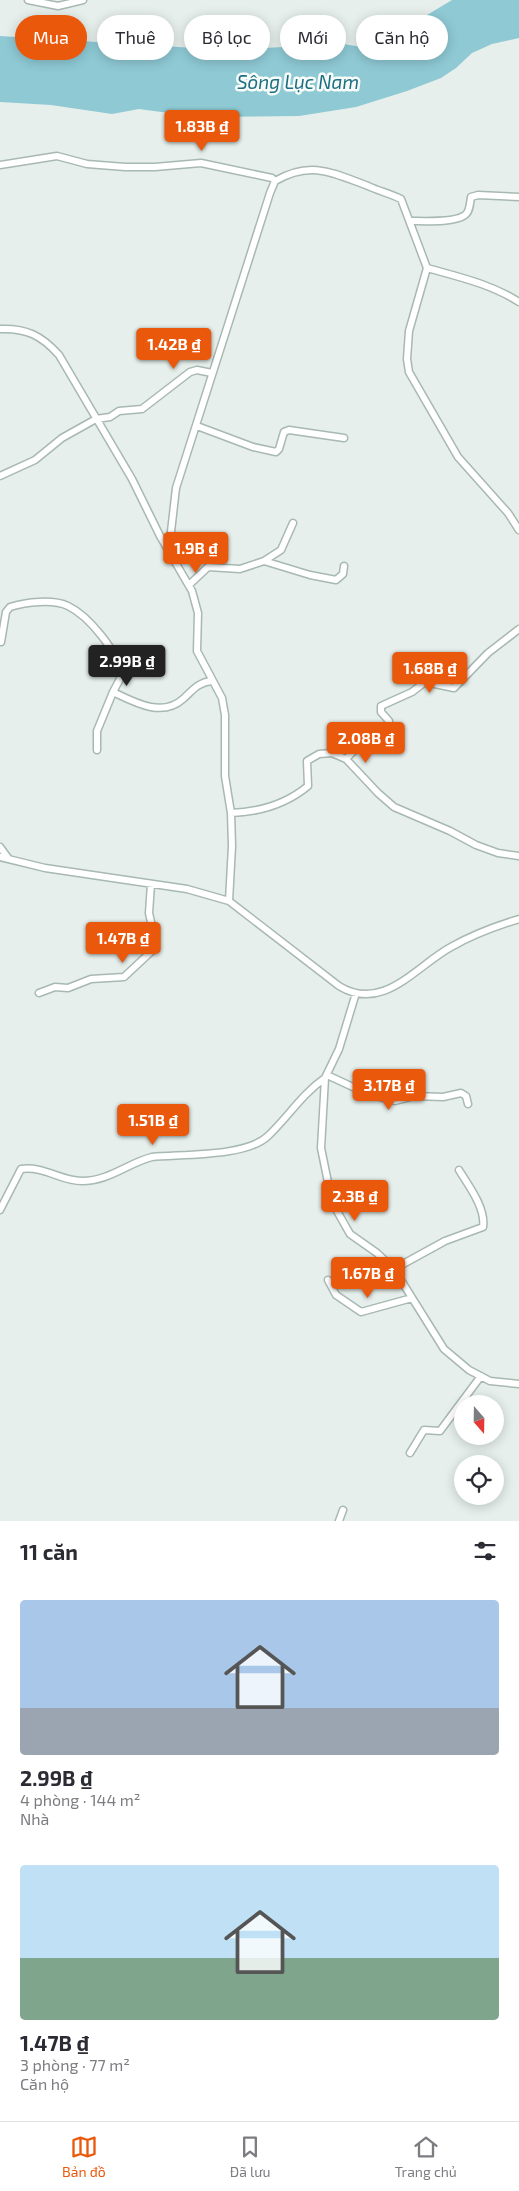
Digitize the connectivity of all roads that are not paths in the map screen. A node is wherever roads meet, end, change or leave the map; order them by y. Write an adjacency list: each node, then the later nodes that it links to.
1 (28, 0): 2 (street)
2 (83, 0)
3 (0, 165): 4 (street)
4 (275, 181): 6 (street); 10 (street)
5 (519, 197): 6 (street)
6 (410, 221): 7 (street)
7 (427, 268): 8 (street); 16 (street)
8 (519, 302)
9 (0, 330): 11 (street)
10 (212, 373): 11 (street); 12 (street)
11 (96, 419): 14 (street); 17 (street)
12 (197, 426): 13 (street); 17 (street)
13 (344, 438)
14 (0, 476)
15 (293, 523): 18 (street)
16 (519, 530)
17 (169, 549): 20 (street)
18 (264, 561): 19 (street); 20 (street)
19 (344, 566)
20 (190, 584): 23 (street)
21 (519, 629): 26 (street)
22 (1, 642): 24 (street)
23 (212, 681): 24 (street); 27 (street)
24 (113, 692): 25 (street)
25 (98, 750)
26 (346, 760): 27 (street); 29 (street)
27 (231, 813): 33 (street)
28 (0, 848): 31 (street)
29 (519, 856)
30 (0, 857): 31 (street)
31 (8, 858): 32 (street)
32 (151, 884): 33 (street); 35 (street)
33 (229, 901): 36 (street)
34 (519, 919): 36 (street)
35 (39, 993)
36 (356, 993): 37 (street)
37 (326, 1077): 38 (street); 40 (street); 41 (street)
38 (468, 1104)
39 (459, 1170): 41 (street)
40 (0, 1210)
41 (394, 1269): 43 (street)
42 (328, 1280): 43 (street)
43 (412, 1298): 44 (street)
44 (481, 1376): 45 (street); 46 (street)
45 (519, 1384)
46 (410, 1453)
47 (343, 1510): 48 (street)
48 (339, 1521)

